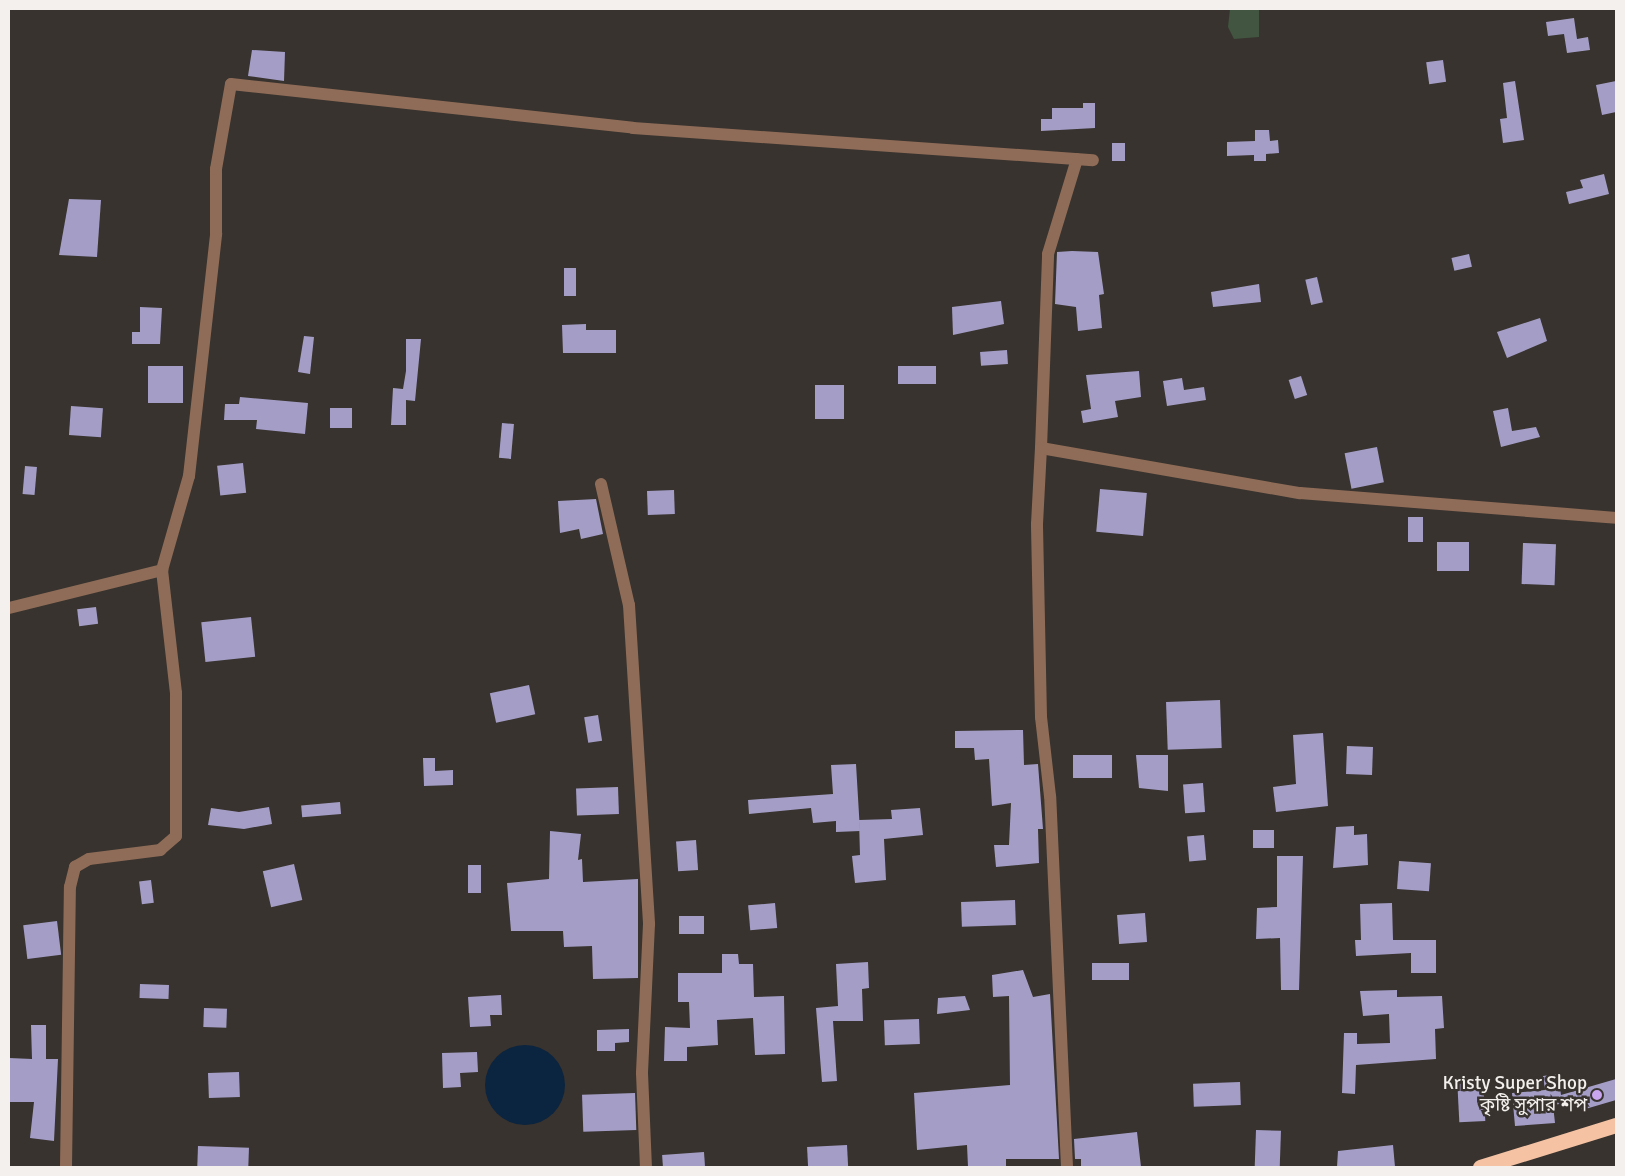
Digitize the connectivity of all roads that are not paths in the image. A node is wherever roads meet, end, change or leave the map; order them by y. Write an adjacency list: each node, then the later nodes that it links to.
1 (1077, 159): 2 (street); 3 (street); 6 (street)
2 (1092, 160)
3 (1041, 448): 5 (street); 11 (street)
4 (601, 484): 10 (street)
5 (1616, 518)
6 (162, 570): 7 (street); 9 (street)
7 (9, 608)
8 (1616, 1125): 12 (highway)
9 (66, 1167)
10 (646, 1167)
11 (1067, 1167)
12 (1480, 1167)

